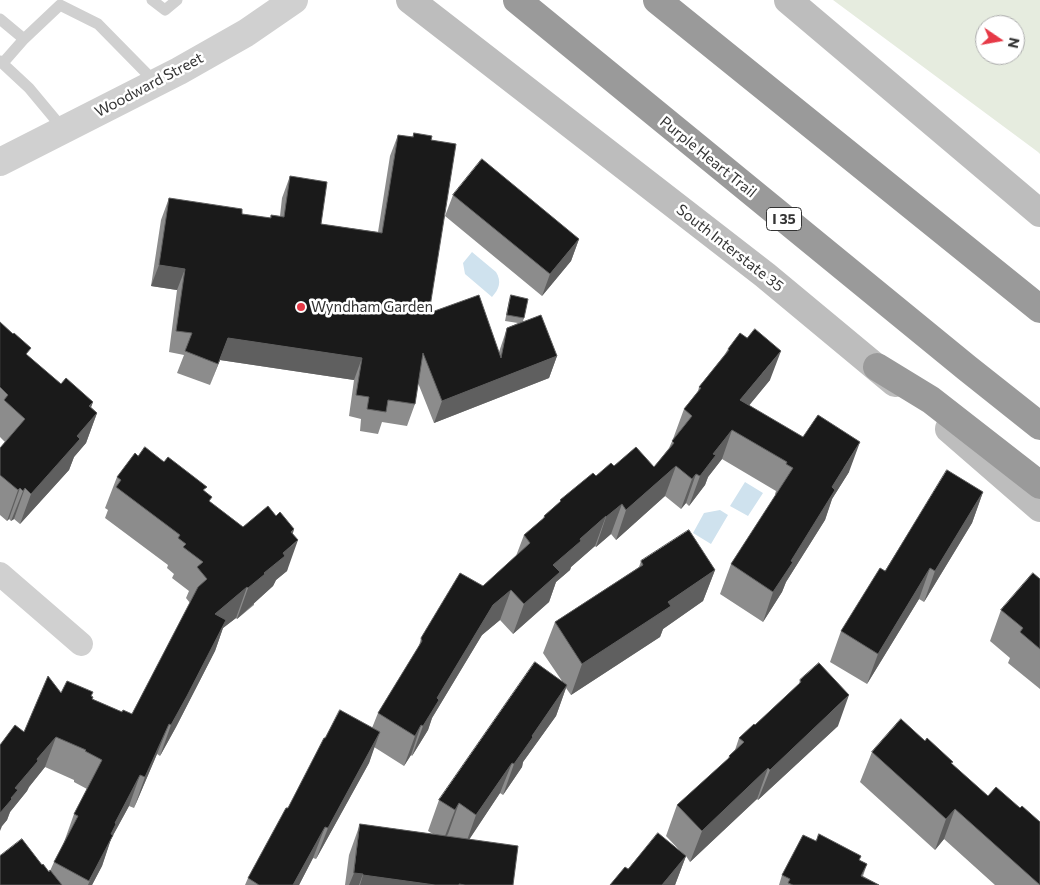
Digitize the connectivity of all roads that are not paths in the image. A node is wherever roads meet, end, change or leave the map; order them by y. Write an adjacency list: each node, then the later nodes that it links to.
1 (152, 0): 2 (lane)
2 (177, 0)
3 (294, 0): 11 (street, Woodward Street)
4 (410, 0): 16 (main road, South Interstate 35)
5 (517, 0): 17 (highway, Purple Heart Trail / I 35)
6 (657, 0): 15 (highway)
7 (788, 0): 14 (main road)
8 (0, 19): 9 (lane)
9 (24, 38): 10 (lane); 11 (lane)
10 (1, 62): 12 (lane)
11 (156, 83): 12 (street, Woodward Street)
12 (64, 130): 13 (street, Woodward Street)
13 (0, 162)
14 (1040, 213)
15 (1040, 309)
16 (877, 367): 18 (highway); 19 (main road, South Interstate 35)
17 (1040, 426)
18 (1040, 484)
19 (1040, 508)
20 (0, 574): 21 (street)
21 (81, 644)

